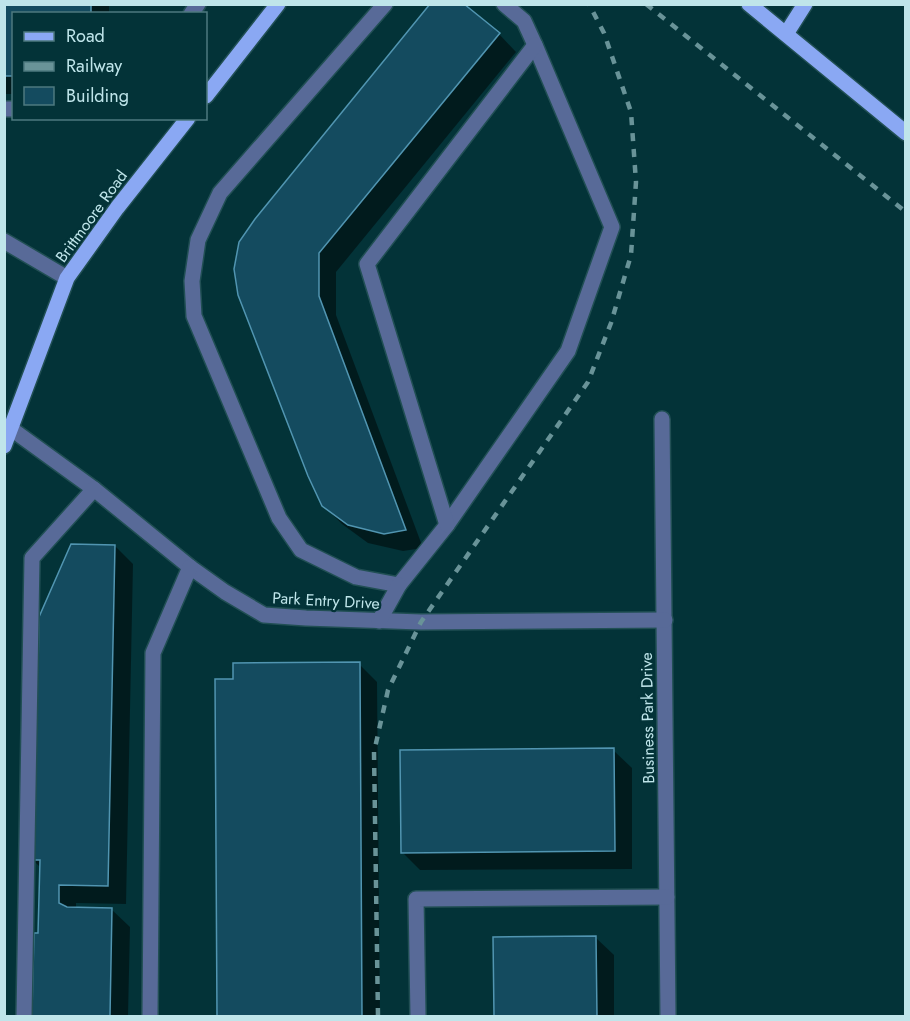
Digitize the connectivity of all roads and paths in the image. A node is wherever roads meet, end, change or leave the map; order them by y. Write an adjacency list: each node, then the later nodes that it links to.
1 (278, 4): 8 (main road)
2 (385, 4): 19 (street)
3 (504, 4): 7 (street)
4 (749, 4): 6 (main road)
5 (805, 4): 6 (main road)
6 (786, 34): 10 (main road)
7 (535, 45): 17 (street); 17 (street)
8 (207, 95)
9 (186, 120): 12 (main road, Brittmoore Road)
10 (906, 133)
11 (4, 241): 12 (street)
12 (67, 278): 14 (main road, Brittmoore Road)
13 (662, 419): 20 (street, Business Park Drive)
14 (10, 429): 15 (main road, Brittmoore Road); 16 (street, Park Entry Drive)
15 (4, 446)
16 (94, 489): 18 (street, Park Entry Drive); 23 (street)
17 (447, 525): 19 (street)
18 (190, 567): 21 (street, Park Entry Drive); 24 (street)
19 (399, 585): 21 (street)
20 (664, 620): 21 (street, Park Entry Drive); 22 (street, Business Park Drive)
21 (379, 621)
22 (667, 897): 25 (street); 26 (street, Business Park Drive)
23 (24, 1017)
24 (150, 1017)
25 (418, 1017)
26 (668, 1017)

